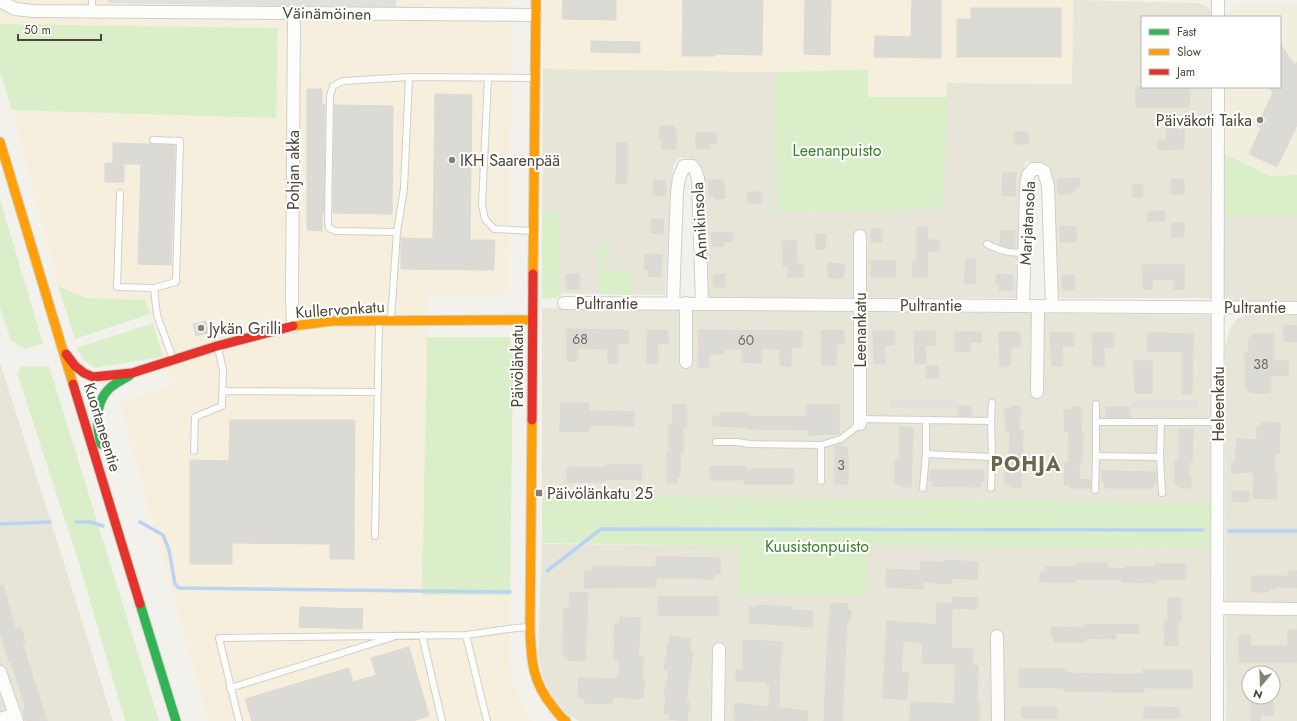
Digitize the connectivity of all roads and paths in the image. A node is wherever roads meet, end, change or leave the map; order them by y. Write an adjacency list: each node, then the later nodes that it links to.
1 (3, 0): 4 (street, Väinämöinen)
2 (536, 0): 6 (main road, Päivölänkatu)
3 (1218, 0): 7 (street)
4 (92, 6): 5 (street, Väinämöinen)
5 (294, 13): 6 (street, Väinämöinen); 34 (street, Pohjan akka)
6 (535, 15): 10 (main road, Päivölänkatu)
7 (1218, 16)
8 (409, 77): 9 (lane); 16 (lane); 16 (lane)
9 (488, 78): 10 (lane); 15 (lane)
10 (535, 78): 15 (main road, Päivölänkatu)
11 (1218, 88): 29 (street, Heleenkatu)
12 (153, 140): 20 (lane)
13 (0, 142): 36 (main road, Kuortaneentie)
14 (120, 193): 20 (lane)
15 (533, 231): 33 (main road, Päivölänkatu)
16 (397, 232): 32 (lane)
17 (860, 236): 25 (street, Leenankatu)
18 (987, 244): 19 (lane)
19 (1024, 253): 26 (street, Marjatansola); 28 (street, Marjatansola)
20 (154, 288): 37 (lane)
21 (564, 302): 22 (street, Pultrantie)
22 (673, 303): 23 (street, Pultrantie); 24 (street, Annikinsola)
23 (686, 303): 24 (street, Pultrantie); 38 (street)
24 (702, 304): 25 (street, Pultrantie)
25 (860, 305): 26 (street, Pultrantie); 47 (street, Leenankatu)
26 (1023, 306): 27 (street, Pultrantie)
27 (1038, 306): 28 (street, Pultrantie); 42 (street)
28 (1052, 306): 29 (street, Pultrantie)
29 (1218, 307): 30 (street, Pultrantie); 50 (street, Heleenkatu)
30 (1297, 308)
31 (379, 320): 32 (main road, Kullervonkatu); 34 (main road, Kullervonkatu); 41 (lane)
32 (391, 320): 33 (main road, Kullervonkatu)
33 (533, 320): 67 (main road, Päivölänkatu)
34 (293, 326): 35 (main road, Kullervonkatu)
35 (217, 346): 37 (main road, Kullervonkatu); 40 (lane)
36 (64, 352): 39 (main road, Kullervonkatu); 58 (main road, Kuortaneentie)
37 (173, 360): 39 (main road, Kullervonkatu)
38 (686, 362)
39 (132, 373): 58 (main road, Kullervonkatu)
40 (222, 391): 41 (lane); 53 (lane)
41 (377, 392): 64 (lane)
42 (1037, 392)
43 (992, 403): 46 (lane)
44 (1096, 404): 48 (lane)
45 (926, 420): 46 (lane); 47 (lane); 54 (lane)
46 (991, 421): 57 (lane)
47 (860, 422): 52 (lane)
48 (1096, 422): 49 (lane); 55 (lane)
49 (1160, 422): 50 (lane); 56 (lane)
50 (1218, 422): 65 (street, Heleenkatu)
51 (716, 442): 52 (lane)
52 (822, 445): 59 (lane)
53 (194, 452)
54 (926, 454): 57 (lane); 60 (lane)
55 (1096, 456): 56 (lane); 62 (lane)
56 (1160, 457): 63 (lane)
57 (992, 458): 61 (lane)
58 (104, 482): 77 (main road, Kuortaneentie)
59 (821, 482)
60 (923, 488)
61 (991, 488)
62 (1095, 490)
63 (1162, 493)
64 (375, 536)
65 (1217, 608): 66 (street); 84 (street, Heleenkatu)
66 (1297, 609)
67 (530, 627): 70 (lane); 81 (main road, Päivölänkatu)
68 (401, 635): 69 (lane); 74 (lane); 74 (lane)
69 (422, 635): 70 (lane); 79 (lane)
70 (466, 635): 80 (lane)
71 (997, 636): 83 (street)
72 (719, 648): 82 (street)
73 (0, 672): 75 (street)
74 (230, 688): 78 (lane)
75 (15, 718): 76 (street)
76 (0, 719)
77 (176, 721)
78 (239, 721)
79 (442, 721)
80 (487, 721)
81 (566, 721)
82 (718, 721)
83 (998, 721)
84 (1217, 721)

